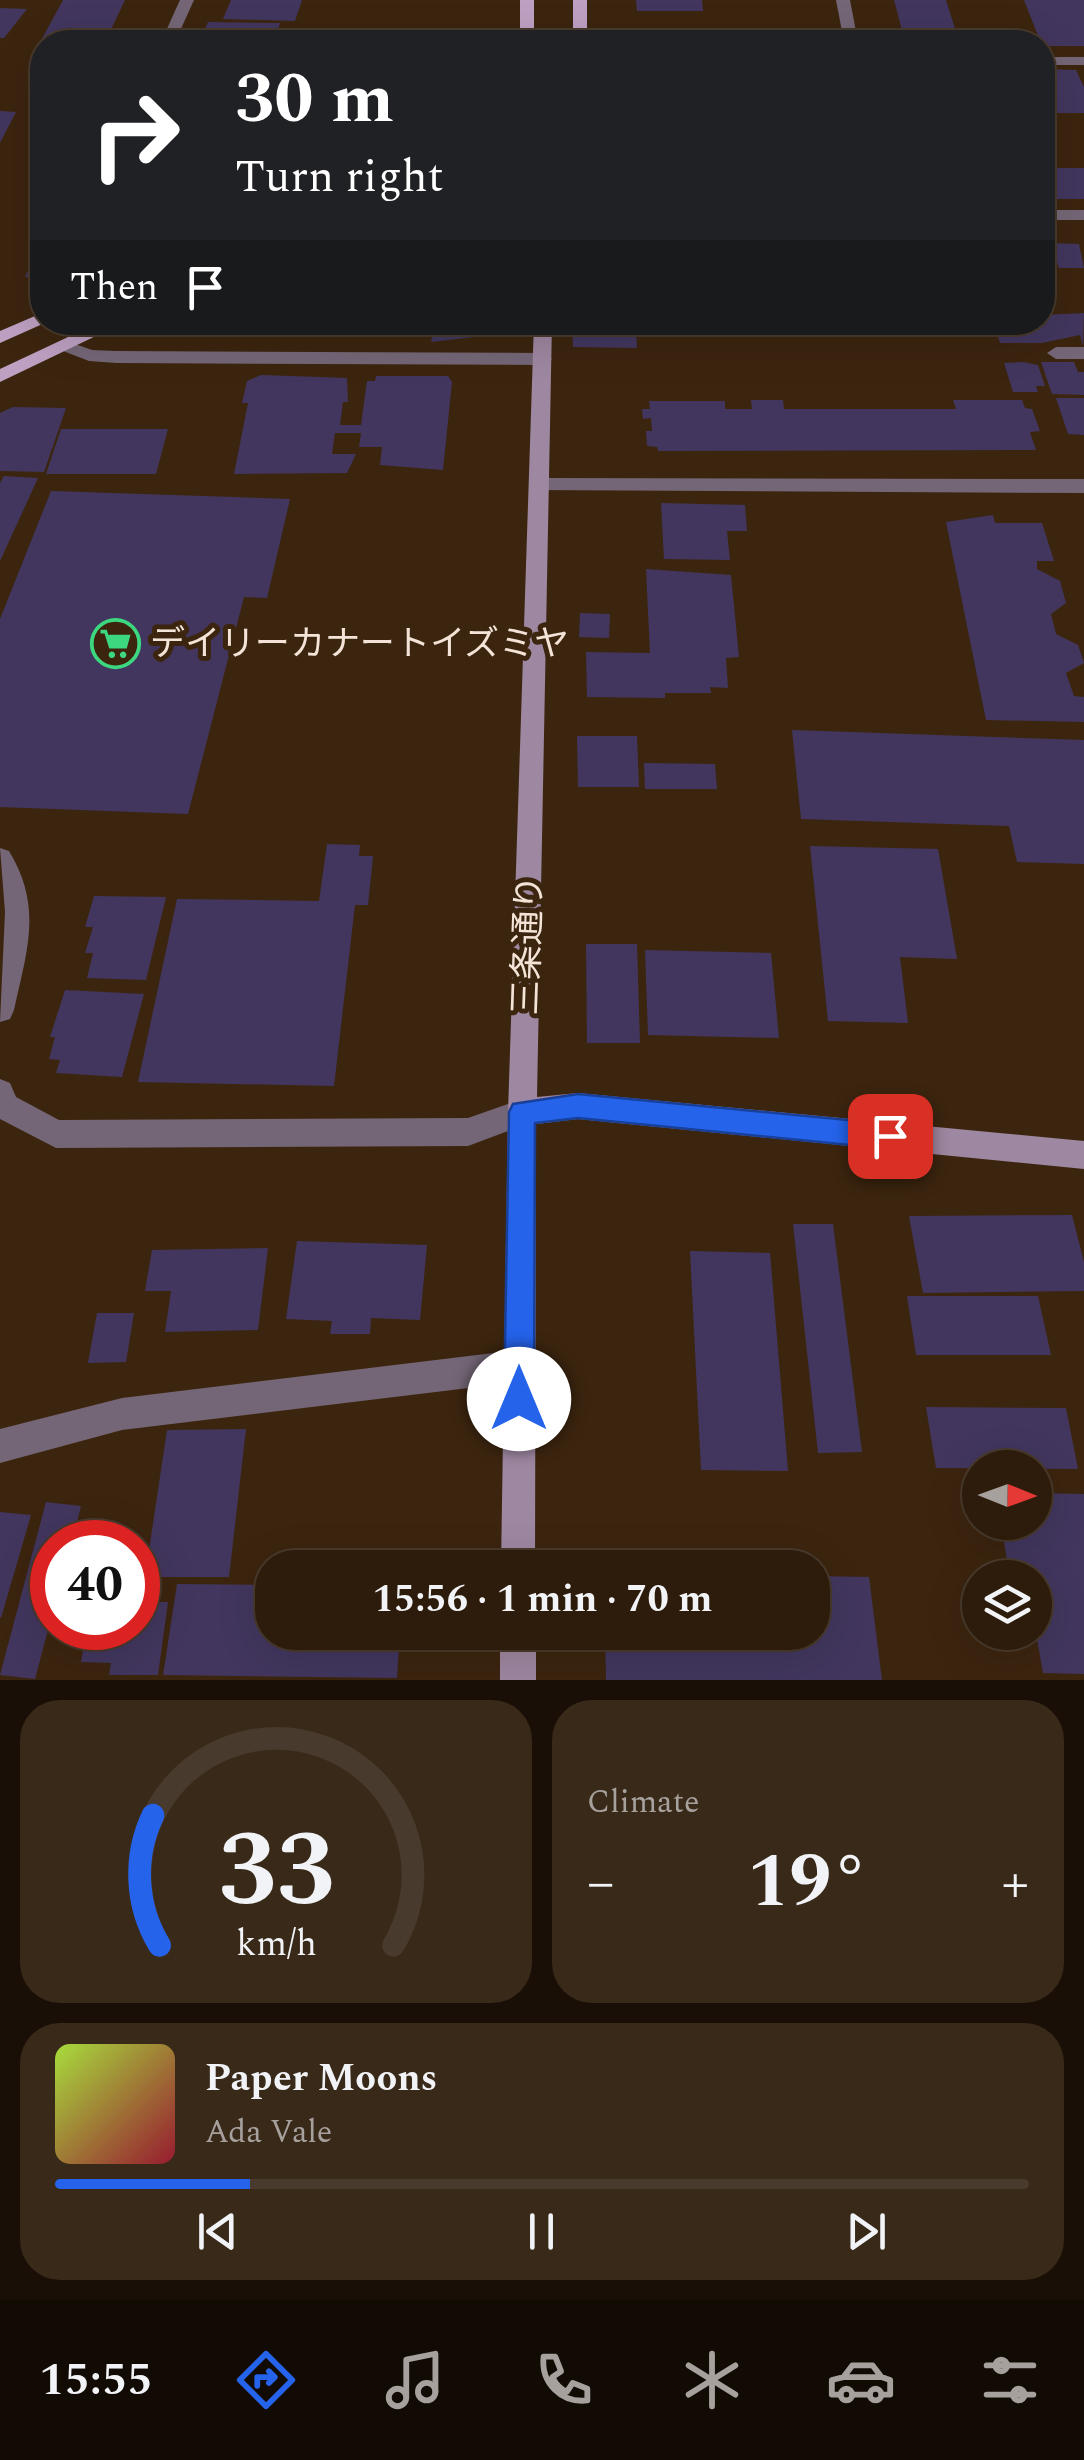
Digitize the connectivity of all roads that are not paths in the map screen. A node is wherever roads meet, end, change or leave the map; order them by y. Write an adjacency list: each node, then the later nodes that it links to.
1 (187, 0): 5 (street)
2 (528, 0): 6 (main road)
3 (580, 0): 7 (main road)
4 (843, 0): 8 (street)
5 (173, 30)
6 (527, 30)
7 (580, 30)
8 (849, 30)
9 (1055, 60): 10 (street)
10 (1084, 61)
11 (1084, 215): 12 (street)
12 (1055, 216)
13 (30, 324): 16 (main road)
14 (87, 335): 17 (main road)
15 (543, 335): 20 (street, 三条通り)
16 (0, 338)
17 (64, 345): 20 (street); 21 (main road)
18 (1084, 352): 19 (street)
19 (1056, 353)
20 (543, 359): 22 (street, 三条通り)
21 (0, 376)
22 (540, 485): 23 (street); 27 (street, 三条通り)
23 (1084, 486)
24 (0, 858): 25 (street)
25 (0, 1010)
26 (0, 1092): 27 (street)
27 (522, 1112): 28 (street); 29 (street, 三条通り)
28 (1084, 1155)
29 (519, 1366): 30 (street); 31 (street, 三条通り)
30 (0, 1446)
31 (518, 1550)
32 (518, 1650): 33 (street)
33 (518, 1680)

